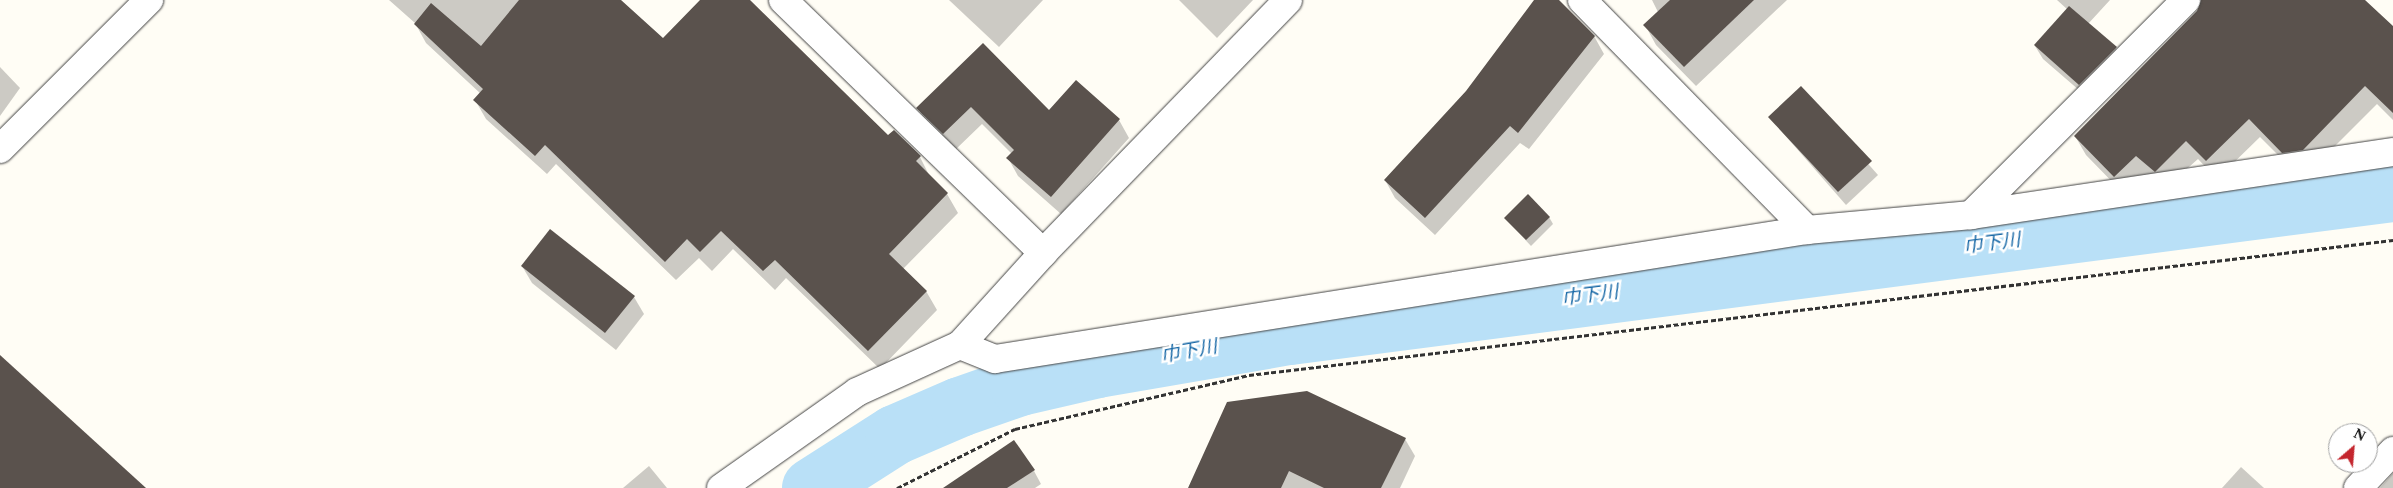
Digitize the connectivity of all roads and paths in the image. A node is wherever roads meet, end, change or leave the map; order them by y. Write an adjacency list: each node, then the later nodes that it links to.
1 (150, 0): 6 (street)
2 (783, 0): 11 (street)
3 (1288, 0): 11 (street)
4 (1582, 0): 9 (street)
5 (2186, 0): 8 (street)
6 (0, 149)
7 (2393, 152): 8 (street)
8 (1971, 215): 9 (street)
9 (1807, 230): 12 (street)
10 (2393, 240): 15 (path)
11 (1042, 253): 12 (street)
12 (960, 345): 14 (street)
13 (2393, 451): 16 (street)
14 (721, 488)
15 (897, 488)
16 (2358, 488)

